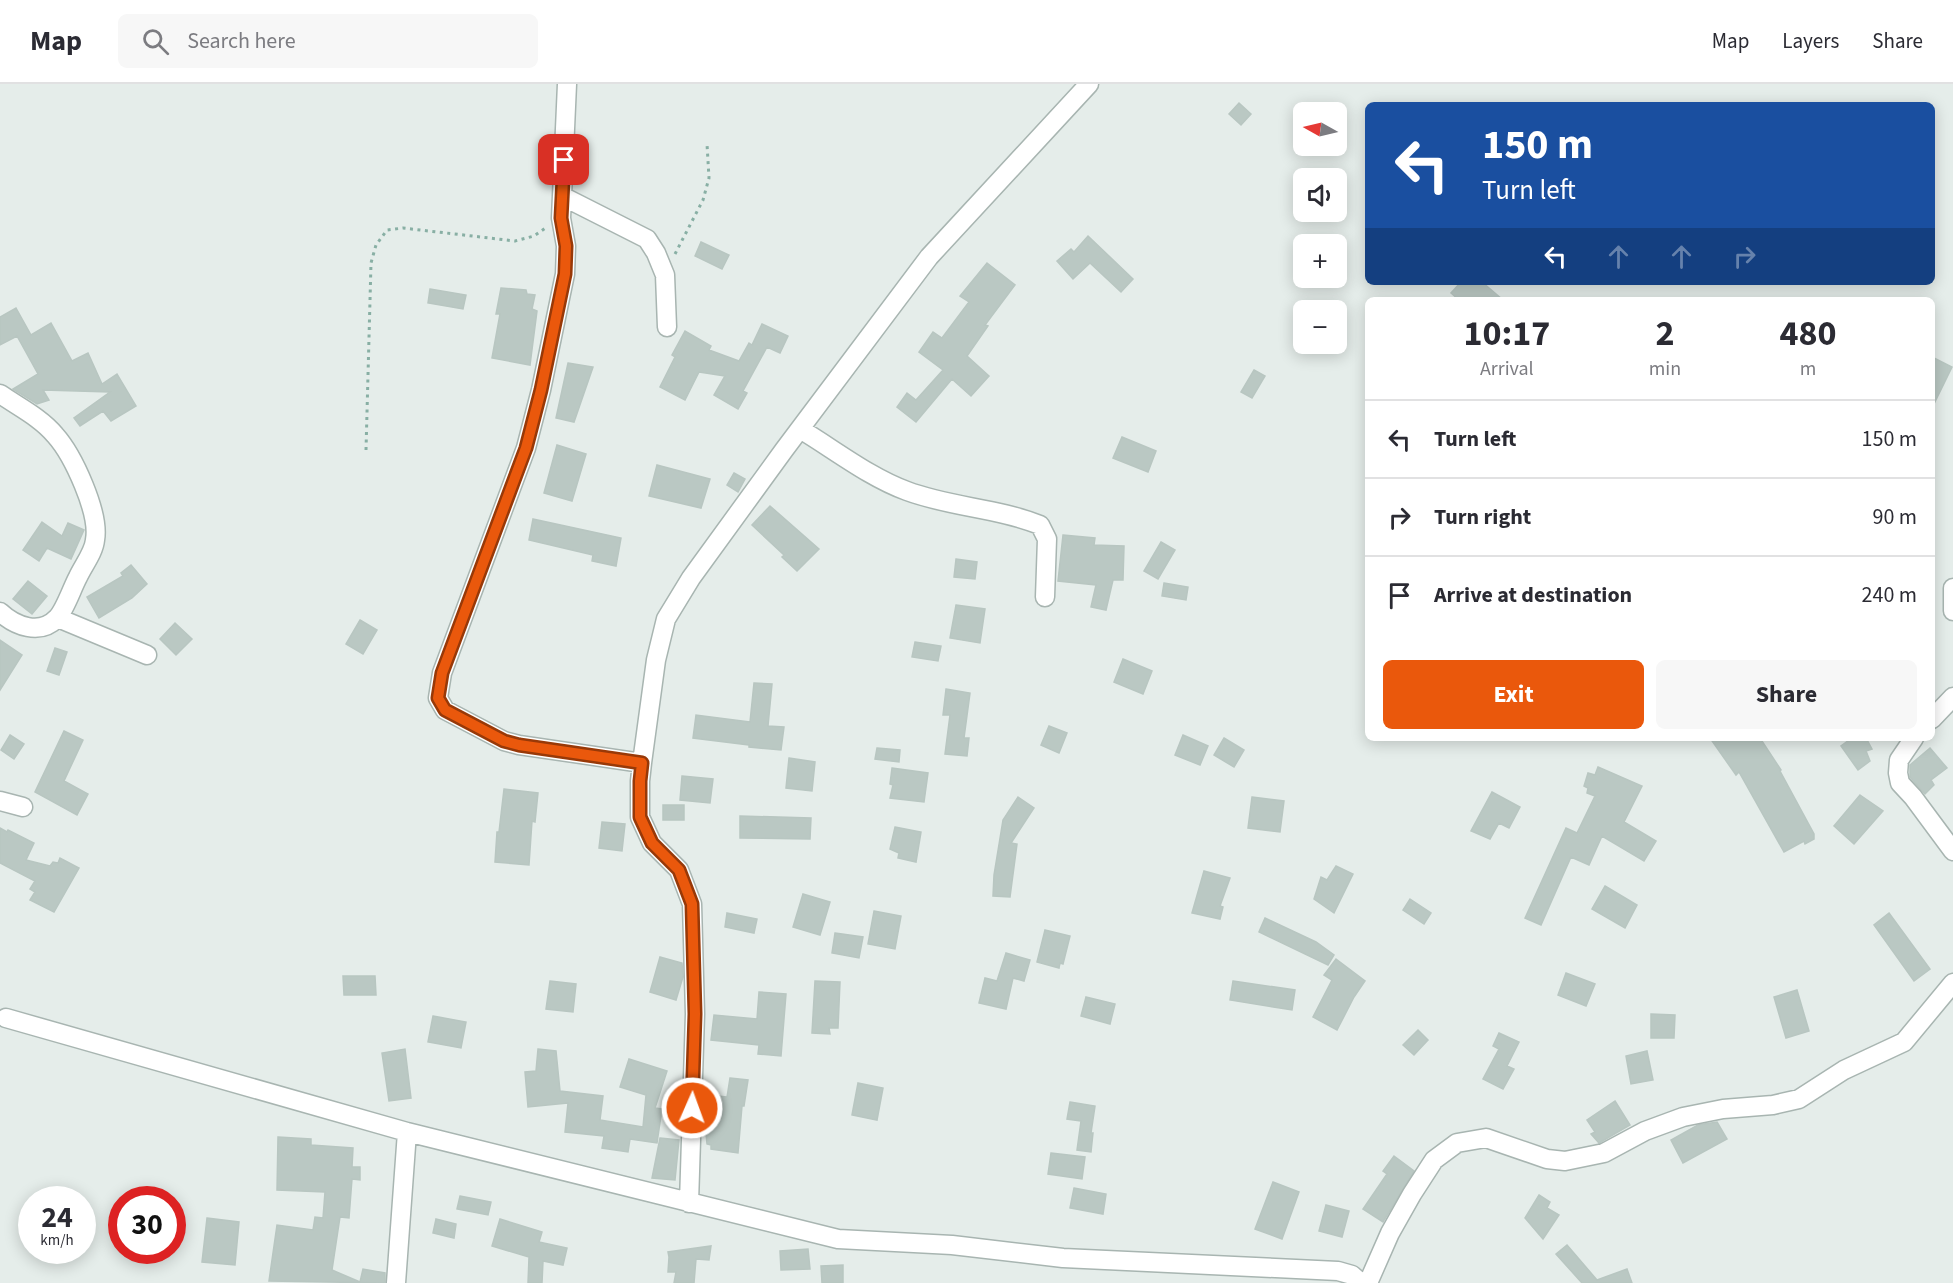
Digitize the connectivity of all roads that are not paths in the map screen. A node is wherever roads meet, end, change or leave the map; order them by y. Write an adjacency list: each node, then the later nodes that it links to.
1 (567, 84): 3 (street)
2 (1089, 84): 6 (street)
3 (562, 196): 4 (street); 16 (street)
4 (667, 327)
5 (0, 394): 11 (street)
6 (800, 429): 8 (street); 16 (street)
7 (1953, 588): 9 (street)
8 (1045, 597)
9 (1953, 611)
10 (0, 612): 11 (street)
11 (58, 618): 12 (street)
12 (147, 655)
13 (1953, 697): 14 (street)
14 (1935, 716)
15 (1912, 741): 19 (street)
16 (642, 763): 23 (street)
17 (0, 801): 18 (street)
18 (23, 807)
19 (1953, 851)
20 (1953, 983): 26 (street)
21 (2, 1017): 22 (street)
22 (407, 1132): 23 (street); 24 (street)
23 (689, 1203): 25 (street)
24 (396, 1283)
25 (1360, 1283)
26 (1368, 1283)

